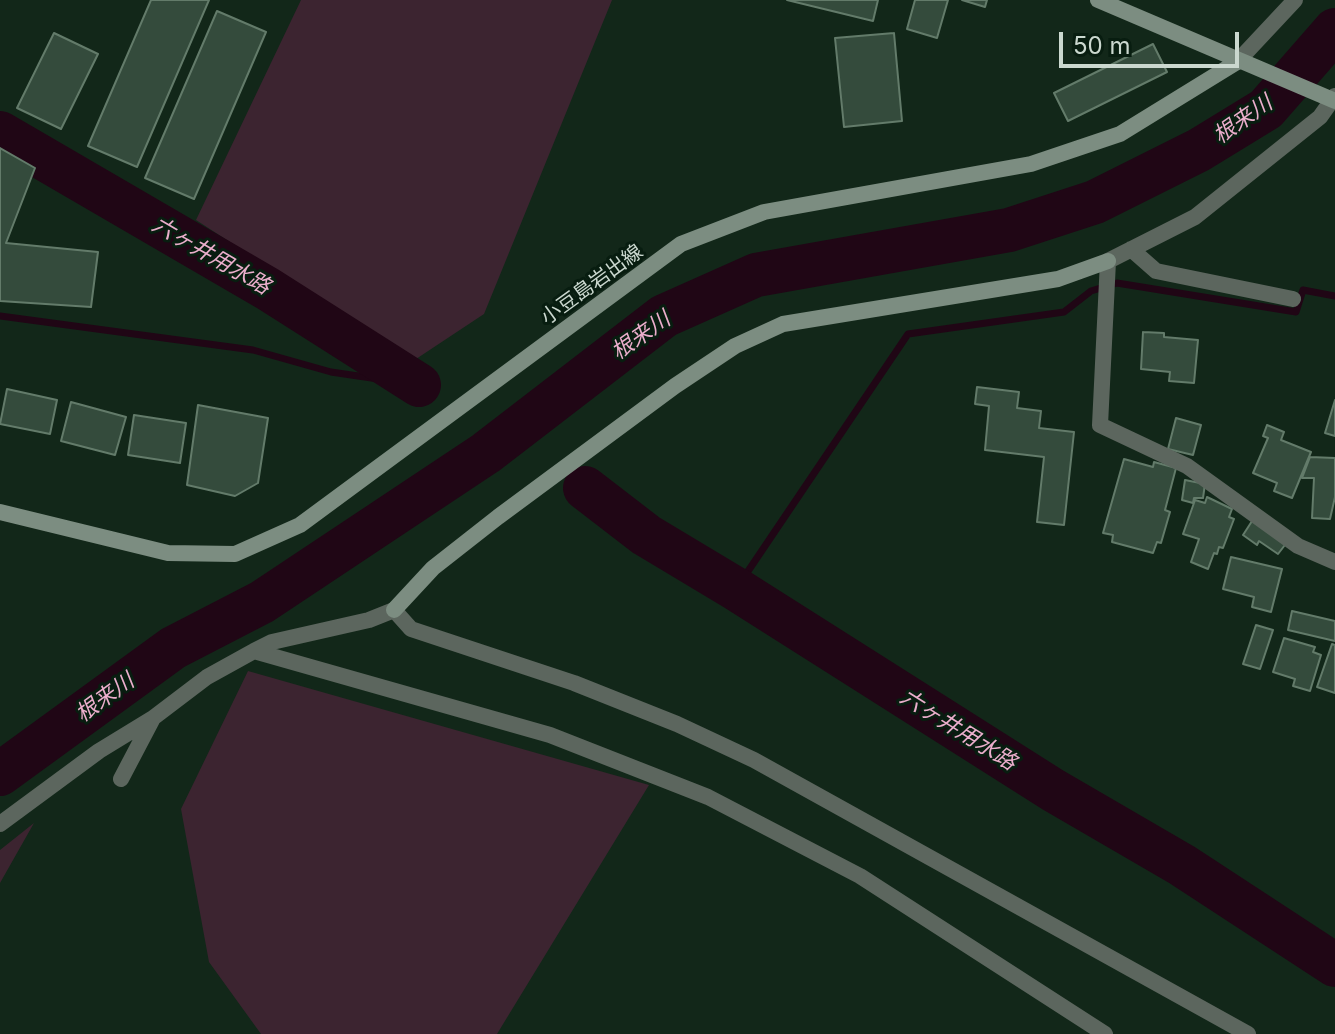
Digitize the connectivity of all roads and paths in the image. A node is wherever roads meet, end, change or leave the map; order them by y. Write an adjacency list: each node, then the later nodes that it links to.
1 (1098, 0): 3 (main road)
2 (1295, 0): 3 (street)
3 (1237, 62): 4 (main road); 8 (main road, 小豆島岩出線)
4 (1330, 98): 5 (street)
5 (1131, 249): 6 (street); 7 (street)
6 (1108, 261): 9 (street); 10 (main road)
7 (1293, 299)
8 (0, 512)
9 (1335, 562)
10 (394, 610): 11 (street); 16 (street)
11 (254, 651): 12 (street); 15 (street)
12 (153, 718): 13 (street); 14 (street)
13 (121, 779)
14 (0, 824)
15 (1105, 1034)
16 (1248, 1034)

